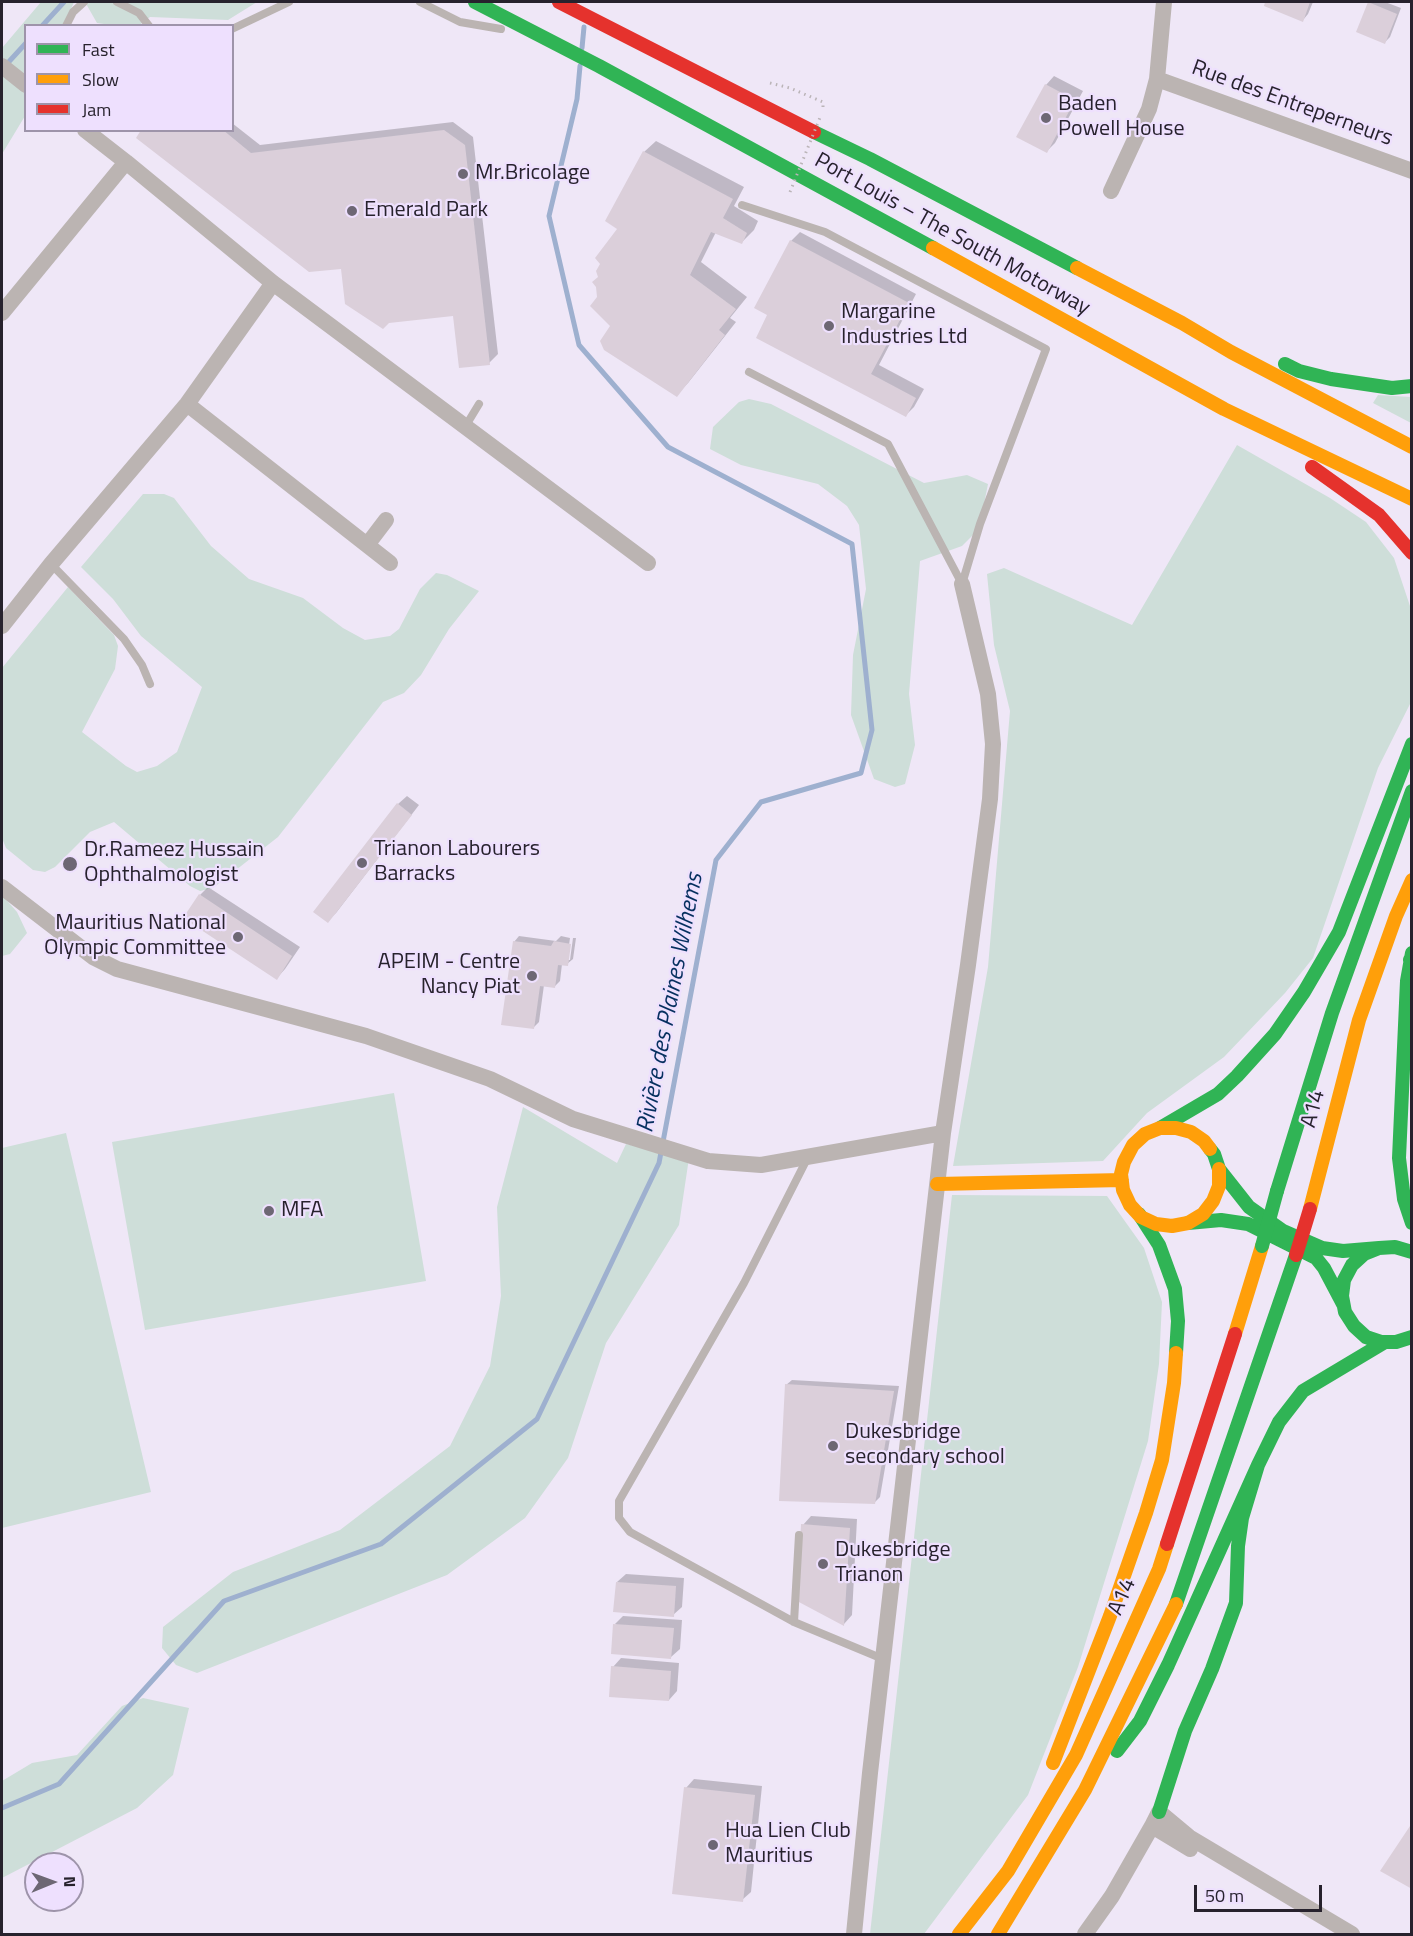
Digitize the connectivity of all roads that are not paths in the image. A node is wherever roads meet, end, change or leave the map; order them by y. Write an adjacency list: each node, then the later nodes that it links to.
1 (84, 2): 8 (lane)
2 (117, 2): 9 (lane)
3 (289, 2): 10 (lane)
4 (420, 2): 11 (lane)
5 (475, 2): 11 (main road, Port Louis – The South Motorway)
6 (559, 2): 22 (main road, Port Louis – The South Motorway)
7 (1164, 2): 13 (street)
8 (67, 24)
9 (147, 24)
10 (234, 28)
11 (547, 39): 27 (main road, Port Louis – The South Motorway)
12 (2, 66): 14 (street)
13 (1157, 79): 17 (street, Rue des Entreperneurs); 18 (street)
14 (24, 83)
15 (88, 132): 16 (street)
16 (126, 162): 20 (street); 21 (street)
17 (1412, 171)
18 (1111, 191)
19 (742, 205): 39 (lane)
20 (273, 283): 25 (street); 29 (street)
21 (2, 313)
22 (1182, 323): 24 (main road); 28 (main road, Port Louis – The South Motorway)
23 (750, 372): 39 (lane)
24 (1412, 386)
25 (187, 404): 34 (street); 38 (street)
26 (479, 404): 29 (lane)
27 (1224, 409): 32 (main road, Port Louis – The South Motorway); 35 (main road)
28 (1370, 425): 30 (main road); 31 (main road, Port Louis – The South Motorway)
29 (465, 427): 37 (street)
30 (1412, 439)
31 (1412, 447)
32 (1412, 499)
33 (386, 520): 34 (street)
34 (367, 545): 36 (street)
35 (1412, 553)
36 (390, 563)
37 (648, 563)
38 (51, 564): 40 (street); 41 (lane)
39 (962, 584): 49 (street)
40 (2, 626)
41 (150, 684)
42 (1412, 744): 46 (main road)
43 (1412, 789): 46 (main road); 67 (main road, A14, bridge)
44 (1412, 880): 65 (main road, A14, bridge)
45 (2, 887): 50 (street)
46 (1340, 932): 48 (main road)
47 (1411, 956): 56 (main road)
48 (1160, 1128): 51 (main road); 52 (main road)
49 (943, 1133): 50 (street); 53 (street)
50 (809, 1156): 63 (lane)
51 (1219, 1169): 55 (main road); 57 (main road)
52 (1122, 1179): 53 (main road); 54 (main road)
53 (937, 1184): 64 (street)
54 (1138, 1214): 55 (main road); 67 (main road)
55 (1188, 1223): 59 (main road)
56 (1412, 1223)
57 (1379, 1248): 58 (main road); 59 (main road)
58 (1412, 1252)
59 (1343, 1304): 60 (main road)
60 (1401, 1341): 61 (main road)
61 (1258, 1465): 65 (main road); 66 (main road)
62 (799, 1535): 63 (lane)
63 (794, 1622): 64 (lane)
64 (883, 1659): 68 (street)
65 (1085, 1790): 70 (main road)
66 (1155, 1819): 71 (street); 72 (street); 73 (street)
67 (1030, 1833): 69 (main road, A14)
68 (854, 1935)
69 (959, 1935)
70 (998, 1935)
71 (1085, 1935)
72 (1334, 1935)
73 (1352, 1935)

